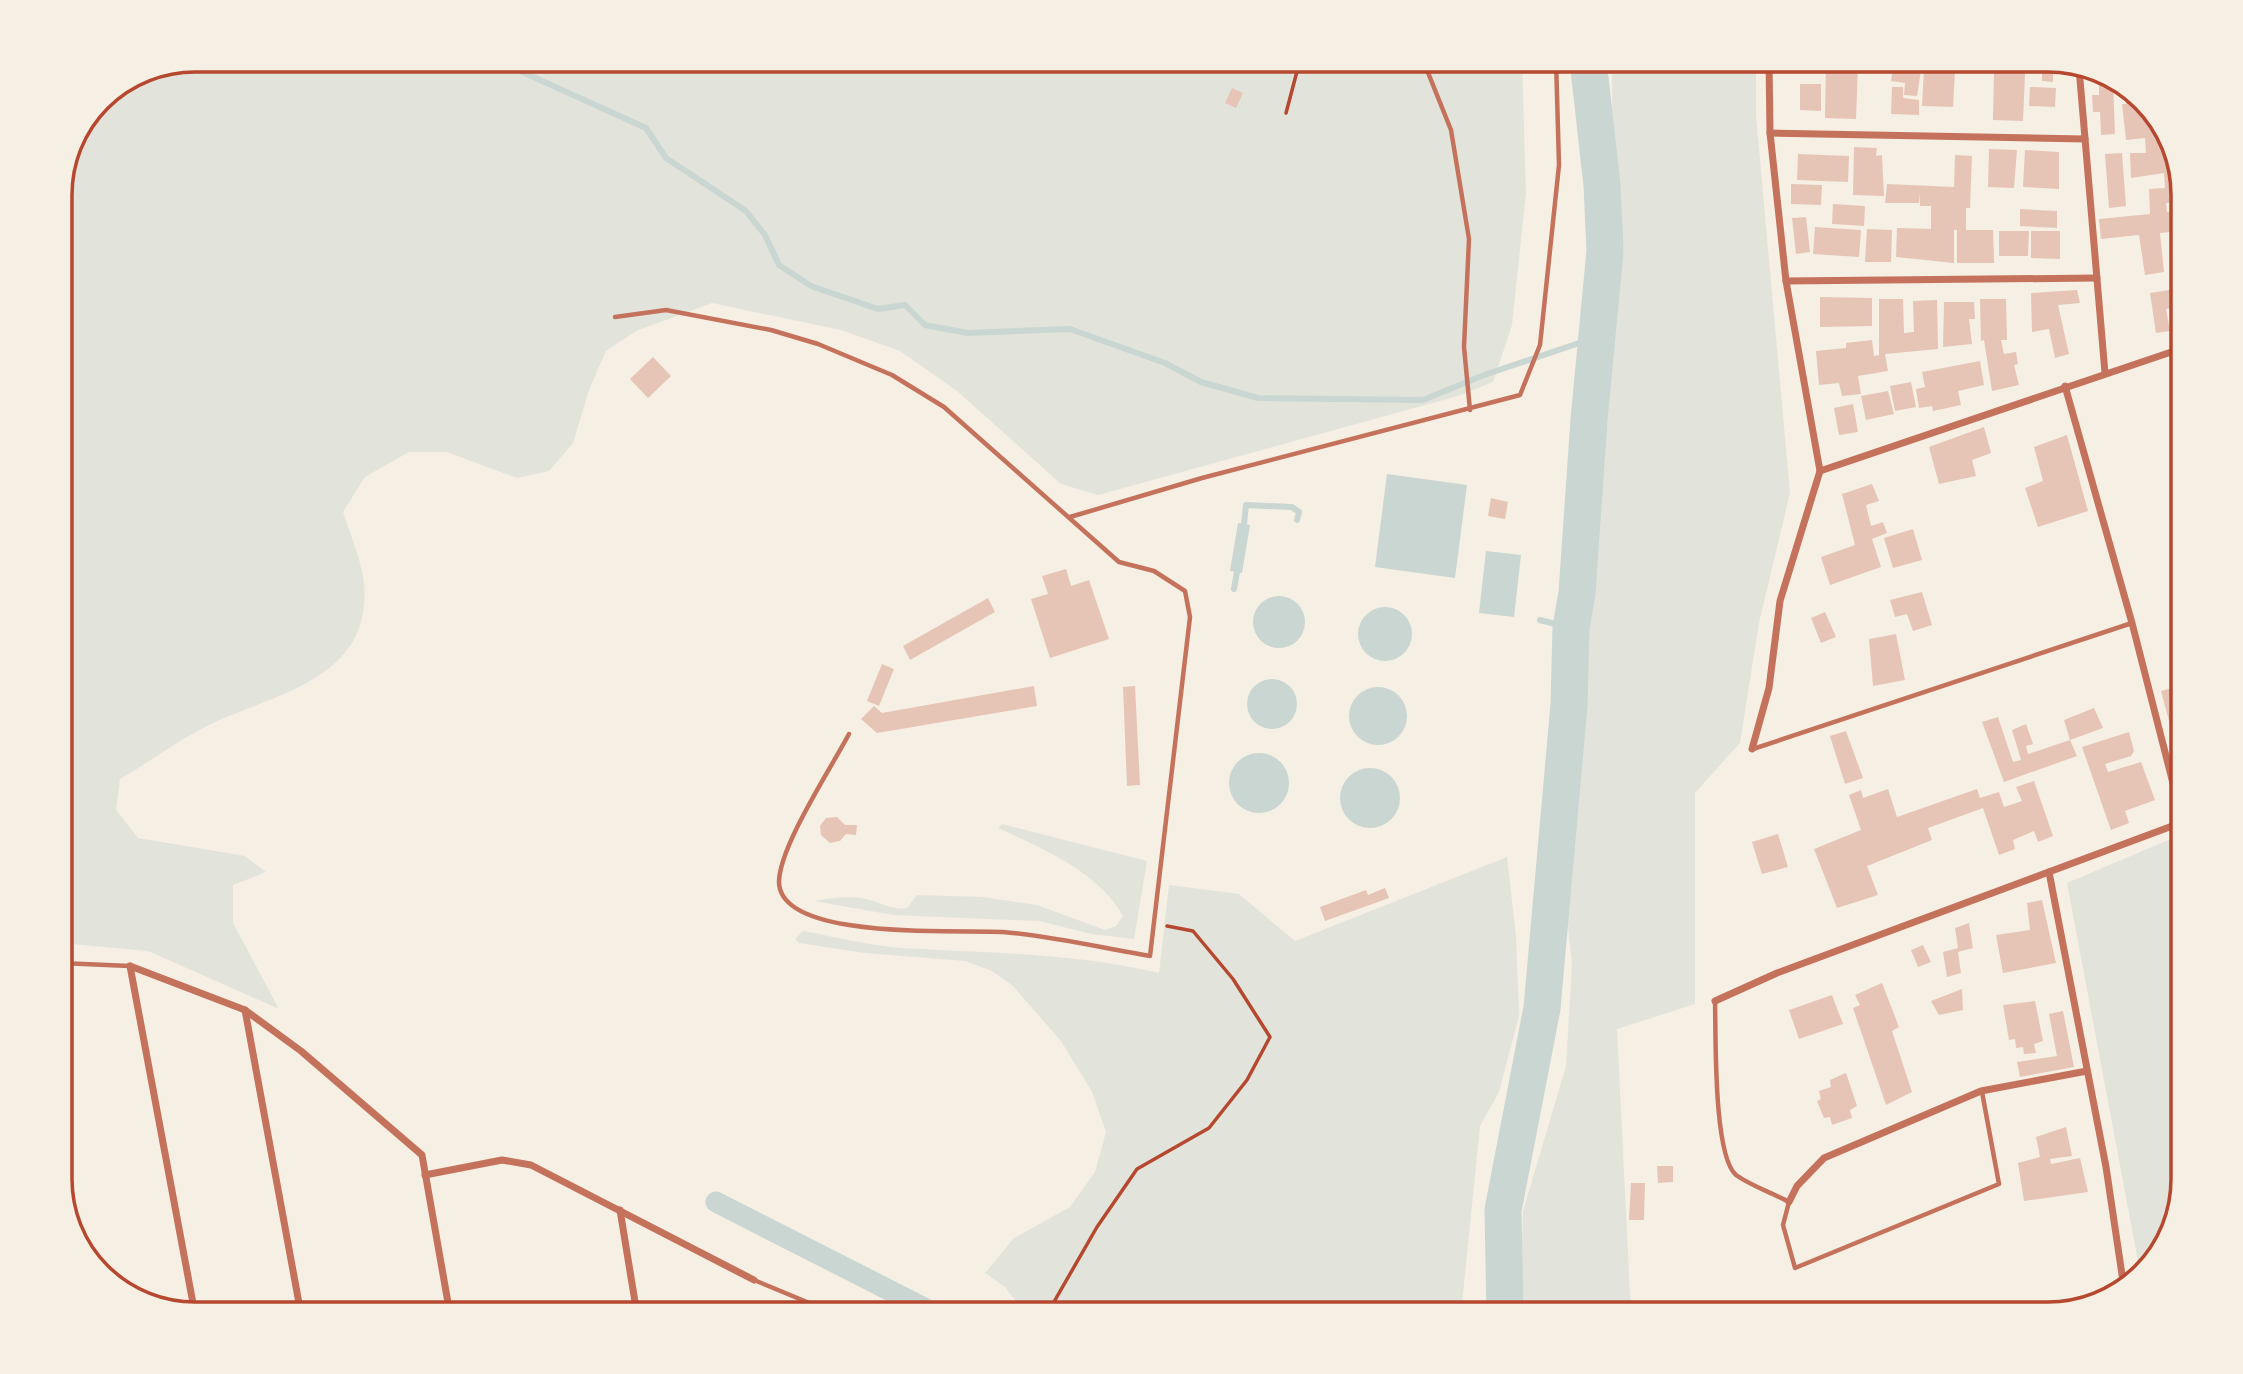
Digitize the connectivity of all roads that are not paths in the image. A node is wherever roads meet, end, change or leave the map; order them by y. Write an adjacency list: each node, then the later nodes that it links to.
1 (1428, 72): 13 (lane)
2 (1556, 72): 13 (lane)
3 (1769, 72): 5 (street)
4 (2080, 76): 6 (street)
5 (1770, 133): 6 (street); 8 (street)
6 (2085, 139): 7 (street)
7 (2097, 278): 8 (street); 11 (street)
8 (1786, 281): 14 (street)
9 (615, 317): 15 (lane)
10 (2171, 352): 11 (street)
11 (2105, 373): 12 (street)
12 (2065, 386): 14 (street); 16 (street)
13 (1470, 410): 15 (lane)
14 (1820, 471): 18 (street)
15 (1070, 517): 17 (lane)
16 (2132, 623): 18 (lane); 19 (street)
17 (849, 734)
18 (1752, 749)
19 (2171, 775)
20 (2171, 826): 21 (street)
21 (2049, 872): 24 (street); 26 (street)
22 (72, 964): 23 (lane)
23 (130, 966): 25 (street); 33 (street)
24 (1715, 1001): 29 (lane)
25 (245, 1010): 28 (street); 34 (street)
26 (2087, 1071): 27 (street); 31 (street)
27 (1982, 1091): 29 (street); 29 (lane)
28 (425, 1175): 30 (street); 35 (street)
29 (1789, 1202)
30 (620, 1210): 32 (street); 36 (street)
31 (2122, 1278)
32 (754, 1280): 37 (lane)
33 (193, 1302)
34 (299, 1302)
35 (448, 1302)
36 (635, 1302)
37 (807, 1302)

